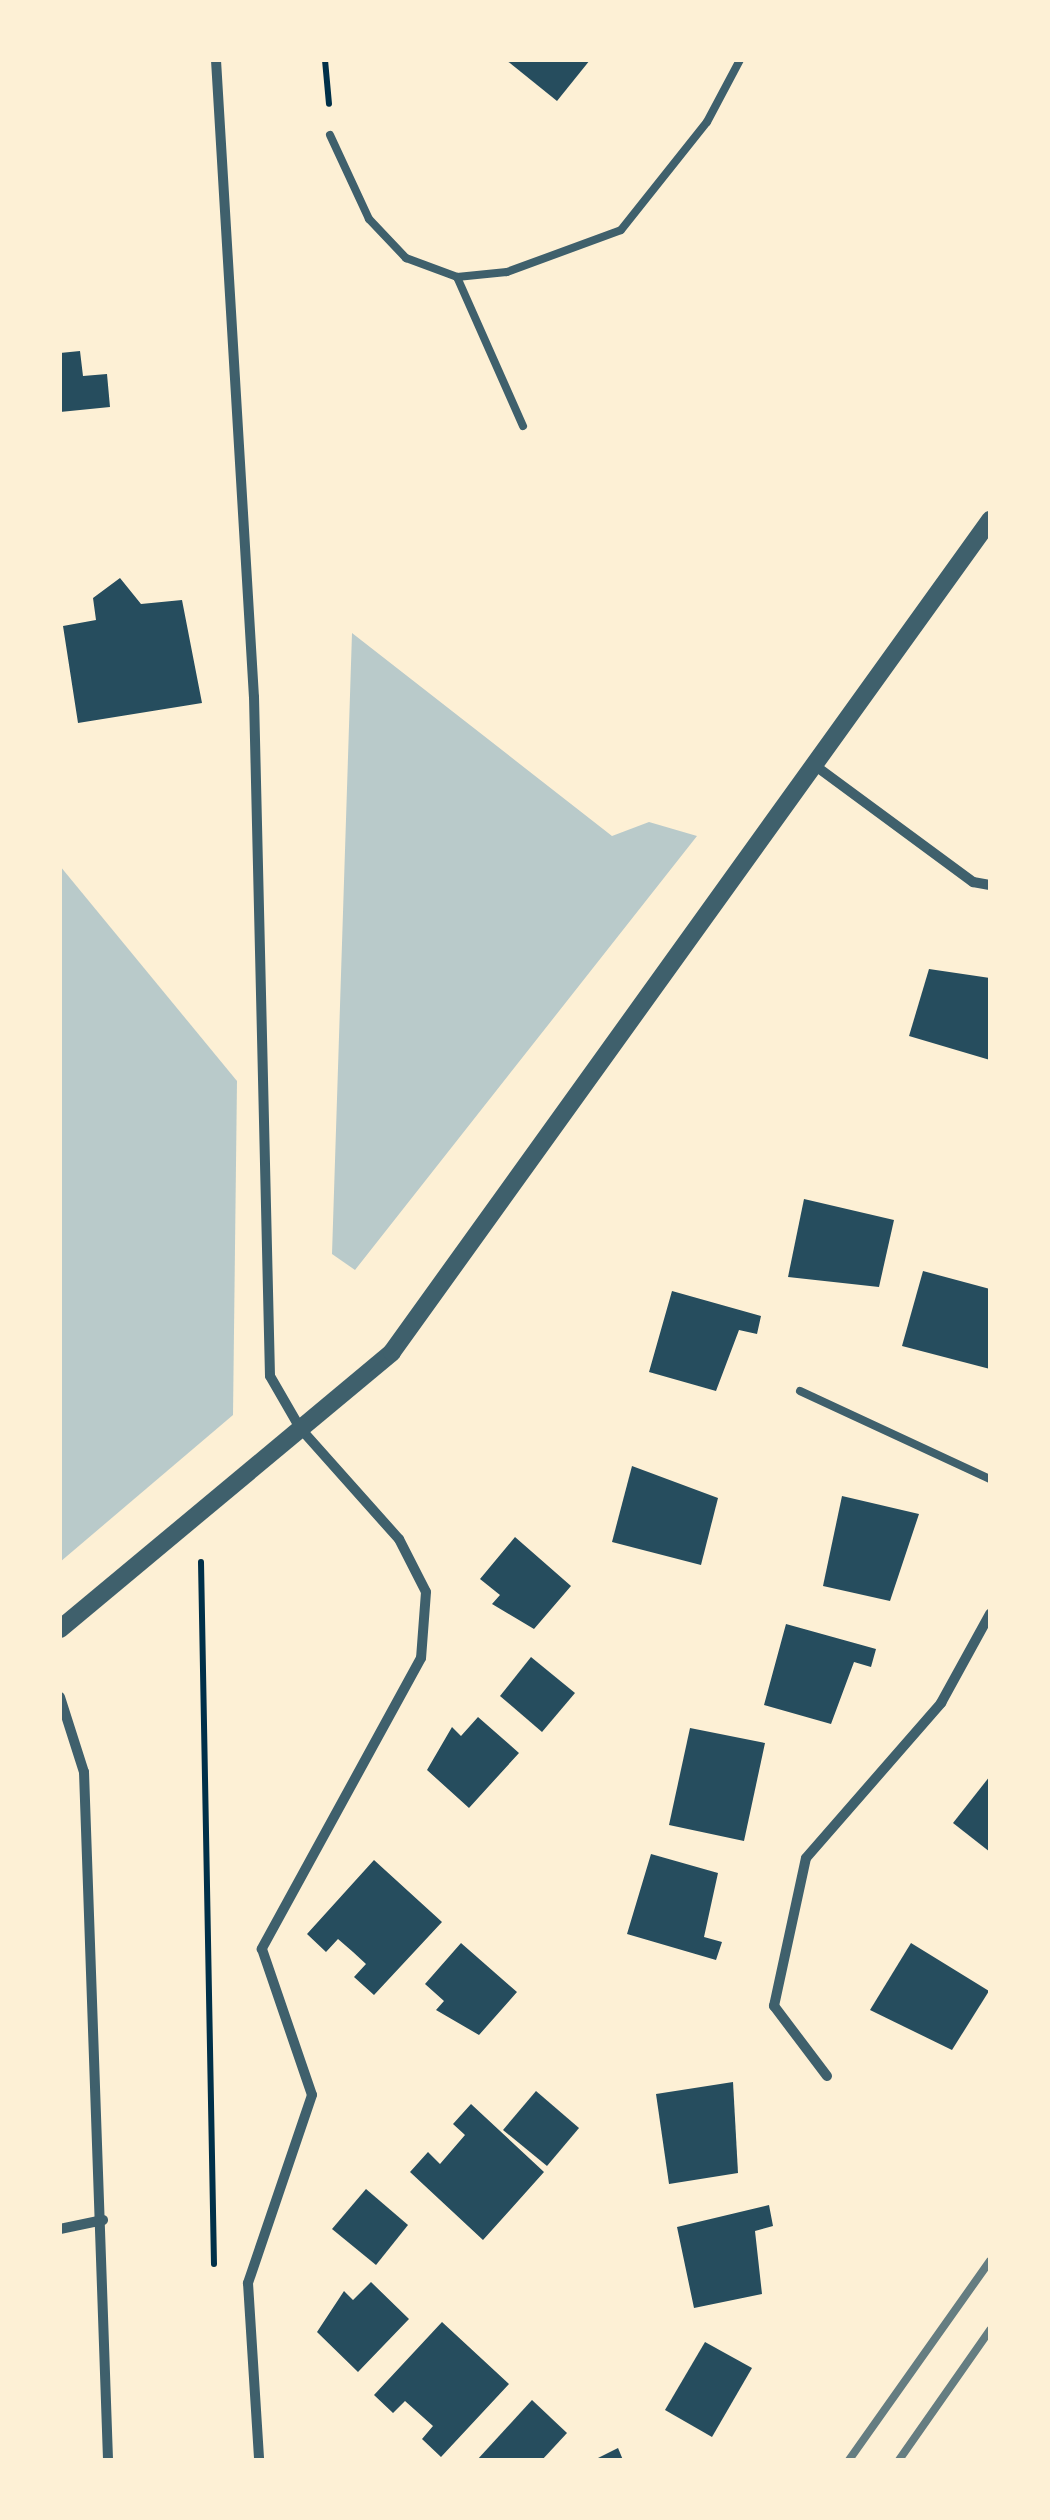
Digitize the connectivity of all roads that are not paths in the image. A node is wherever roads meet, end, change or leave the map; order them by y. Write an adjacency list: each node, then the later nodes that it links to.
1 (216, 60): 10 (street)
2 (740, 60): 4 (lane)
3 (330, 135): 4 (lane)
4 (457, 277): 5 (lane)
5 (523, 426)
6 (990, 520): 7 (street)
7 (817, 767): 8 (street); 10 (street)
8 (990, 884)
9 (800, 1391): 11 (lane)
10 (300, 1428): 13 (street); 19 (street)
11 (990, 1479)
12 (990, 1614): 15 (street)
13 (60, 1629)
14 (60, 1697): 16 (street)
15 (826, 2076)
16 (103, 2220): 17 (street); 18 (street)
17 (60, 2229)
18 (108, 2460)
19 (259, 2460)

